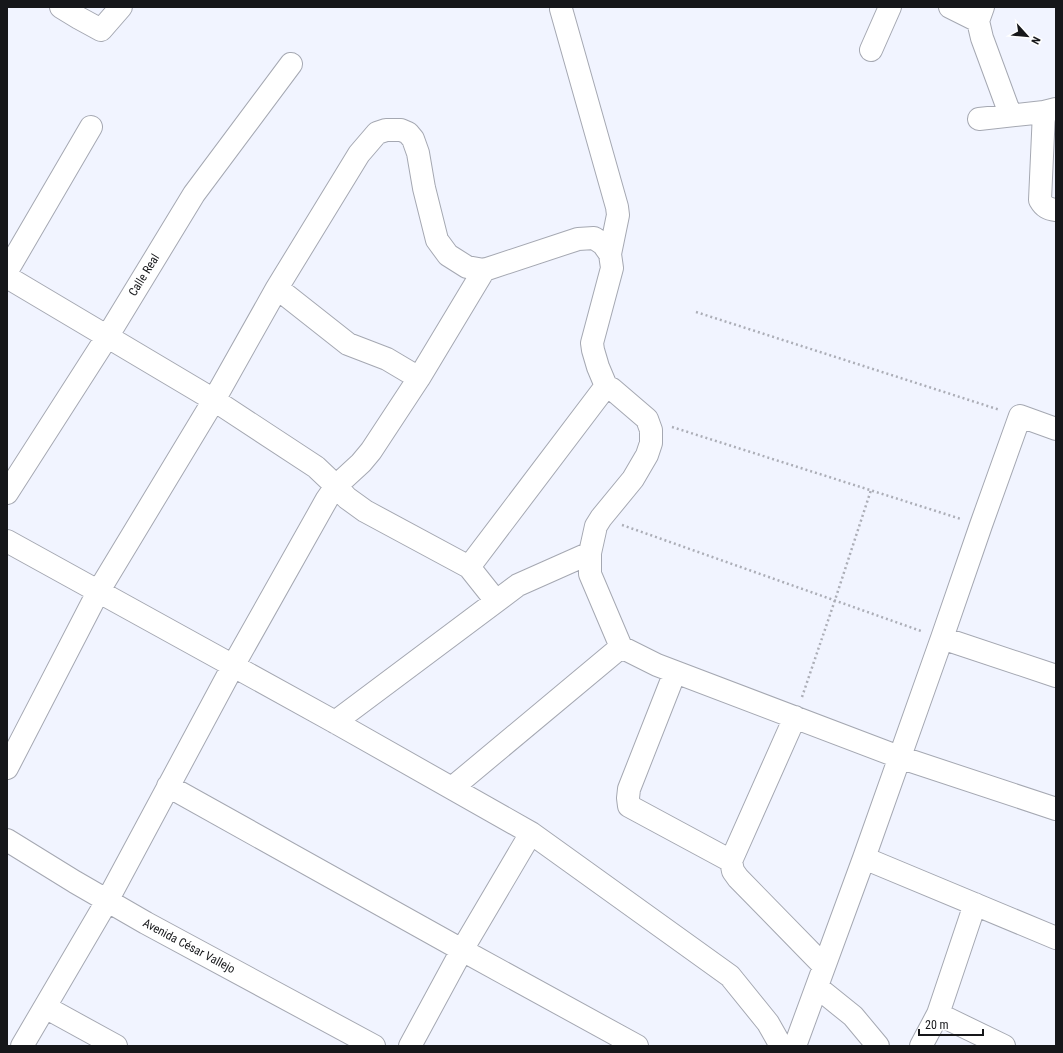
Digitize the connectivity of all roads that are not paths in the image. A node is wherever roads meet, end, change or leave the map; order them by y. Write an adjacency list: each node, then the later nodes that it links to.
1 (61, 7): 2 (street)
2 (121, 7)
3 (890, 7): 7 (street)
4 (950, 7): 6 (street)
5 (561, 9): 14 (street)
6 (980, 14): 10 (street)
7 (871, 50)
8 (291, 64): 19 (street, Calle Real)
9 (1050, 110): 10 (street); 13 (street)
10 (1010, 114): 11 (street)
11 (978, 119)
12 (91, 127): 16 (street)
13 (1056, 210)
14 (610, 254): 15 (street); 21 (street)
15 (484, 270): 18 (street); 20 (street)
16 (7, 271)
17 (7, 277): 19 (street)
18 (277, 288): 20 (street); 22 (street)
19 (107, 337): 22 (street); 25 (street, Calle Real)
20 (419, 378): 24 (street)
21 (606, 386): 27 (street); 28 (street)
22 (214, 400): 24 (street); 29 (street)
23 (1056, 429): 31 (street)
24 (336, 486): 28 (street); 33 (street)
25 (7, 493)
26 (7, 541): 29 (street)
27 (590, 553): 30 (street); 32 (street)
28 (469, 567): 30 (street)
29 (98, 592): 33 (street); 39 (street)
30 (496, 601): 37 (street)
31 (942, 638): 35 (street); 38 (street)
32 (621, 647): 34 (street); 41 (street)
33 (233, 666): 37 (street); 40 (street)
34 (675, 672): 36 (street); 46 (street)
35 (1056, 676)
36 (795, 717): 38 (street); 46 (street)
37 (335, 722): 41 (street)
38 (900, 757): 42 (street); 45 (street)
39 (7, 768)
40 (168, 786): 47 (street); 50 (street)
41 (452, 788): 43 (street)
42 (1056, 809)
43 (531, 833): 50 (street); 60 (street)
44 (7, 840): 47 (street, Avenida César Vallejo)
45 (864, 858): 48 (street); 51 (street)
46 (731, 861): 51 (street)
47 (107, 901): 53 (street); 57 (street, Avenida César Vallejo)
48 (975, 904): 49 (street); 54 (street)
49 (1056, 938)
50 (462, 950): 58 (street); 59 (street)
51 (824, 966): 52 (street)
52 (817, 987): 61 (street); 62 (street)
53 (45, 1007): 55 (street); 56 (street)
54 (938, 1014): 63 (street); 64 (street)
55 (22, 1046)
56 (116, 1046)
57 (374, 1046)
58 (410, 1046)
59 (637, 1046)
60 (781, 1046)
61 (795, 1046)
62 (878, 1046)
63 (922, 1046)
64 (1004, 1046)

